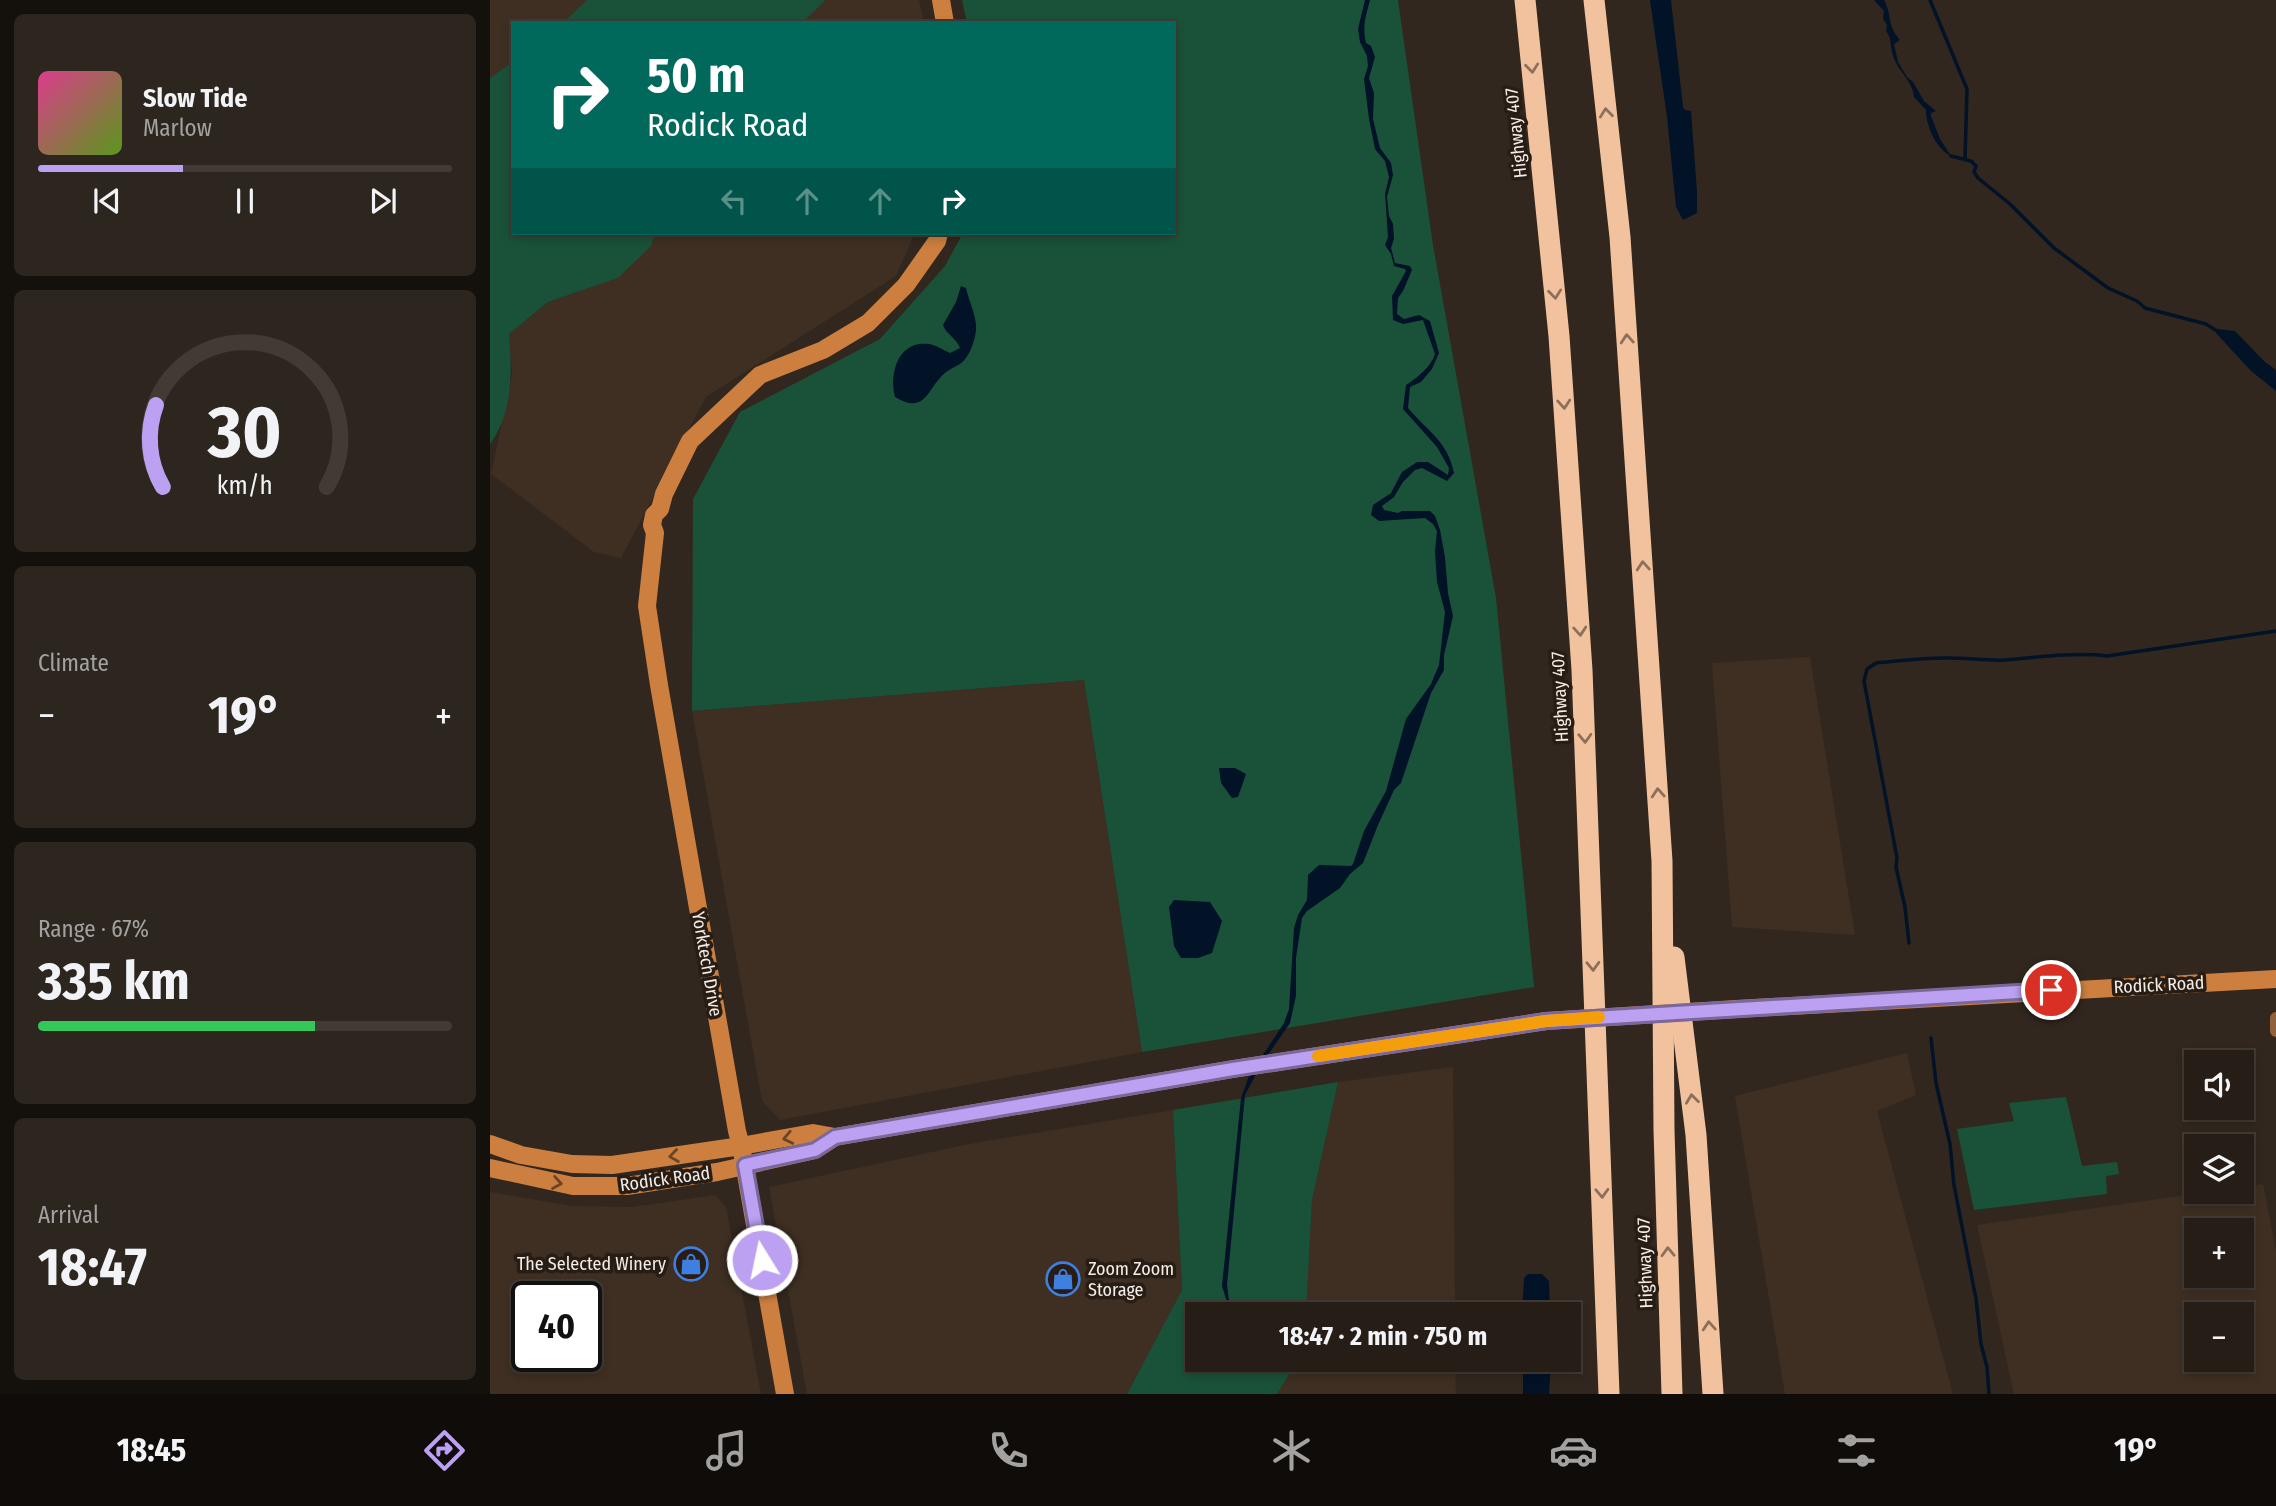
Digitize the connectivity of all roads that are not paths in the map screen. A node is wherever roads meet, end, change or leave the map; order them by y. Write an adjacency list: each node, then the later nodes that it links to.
1 (941, 0): 4 (main road)
2 (1525, 0): 15 (highway, Highway 407, one-way to 15)
3 (1594, 0): 6 (highway, Highway 407, one-way to 3)
4 (945, 21)
5 (938, 235): 12 (main road, Yorktech Drive)
6 (1662, 861): 19 (highway, Highway 407, one-way to 6); 20 (highway, one-way to 6)
7 (2276, 979): 10 (main road, Rodick Road, bridge)
8 (2276, 1018): 9 (street)
9 (2276, 1031)
10 (835, 1137): 12 (main road, Rodick Road, one-way to 12); 13 (main road, Rodick Road)
11 (490, 1144): 12 (main road, Rodick Road, one-way to 11)
12 (741, 1146): 13 (main road, Yorktech Drive)
13 (745, 1165): 14 (main road, Rodick Road, one-way to 13); 16 (main road, Yorktech Drive)
14 (490, 1168)
15 (1604, 1263): 17 (highway); 18 (highway, Highway 407)
16 (785, 1394)
17 (1595, 1394)
18 (1609, 1394)
19 (1672, 1394)
20 (1713, 1394)

